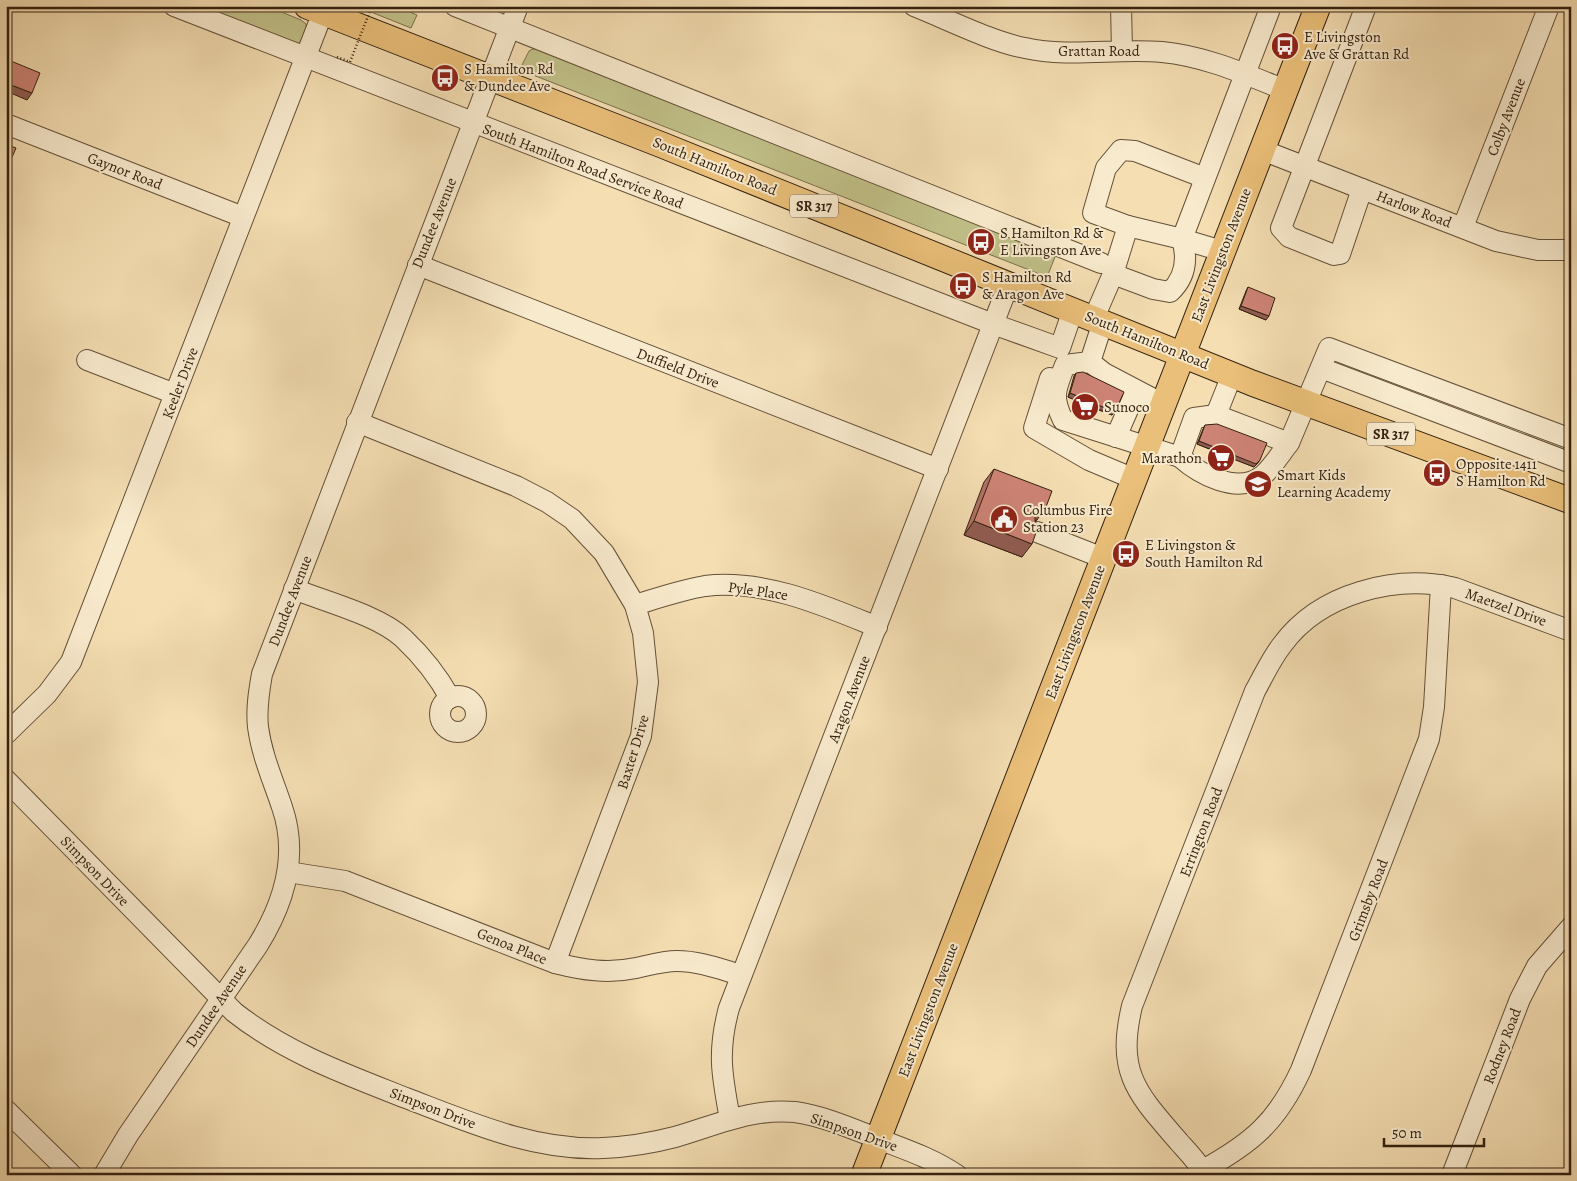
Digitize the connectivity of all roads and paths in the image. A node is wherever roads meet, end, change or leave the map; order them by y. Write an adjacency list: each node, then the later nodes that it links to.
1 (174, 6): 14 (street, South Hamilton Road Service Road)
2 (372, 6): 15 (path, bridge)
3 (455, 6): 12 (street)
4 (518, 6): 12 (street, Dundee Avenue)
5 (914, 6): 13 (street, Grattan Road)
6 (1120, 6): 13 (street)
7 (1271, 6): 16 (street)
8 (1318, 6): 18 (main road, East Livingston Avenue)
9 (1366, 6): 22 (street)
10 (1548, 6): 27 (street, Colby Avenue)
11 (315, 9): 14 (street, Keeler Drive); 17 (main road, South Hamilton Road / SR 317)
12 (510, 28): 17 (street, Dundee Avenue); 32 (street)
13 (1122, 51): 16 (street, Grattan Road)
14 (305, 57): 20 (street, South Hamilton Road Service Road); 25 (street, Keeler Drive)
15 (337, 57)
16 (1244, 74): 18 (street, Grattan Road); 23 (street)
17 (491, 78): 20 (street, Dundee Avenue); 33 (main road, South Hamilton Road / SR 317)
18 (1285, 90): 21 (main road, East Livingston Avenue)
19 (6, 124): 25 (street, Gaynor Road)
20 (474, 124): 31 (street, Dundee Avenue); 35 (street, South Hamilton Road Service Road)
21 (1262, 150): 22 (street, Harlow Road); 30 (main road, East Livingston Avenue)
22 (1303, 167): 24 (street, Harlow Road); 24 (street)
23 (1205, 178): 26 (street); 28 (street)
24 (1362, 189): 27 (street, Harlow Road)
25 (243, 217): 43 (street, Keeler Drive)
26 (1128, 226): 28 (street); 32 (street)
27 (1463, 228): 29 (street, Harlow Road)
28 (1182, 239): 30 (street); 32 (street)
29 (1571, 250)
30 (1222, 251): 37 (main road, East Livingston Avenue)
31 (418, 265): 47 (street, Dundee Avenue); 54 (street, Duffield Drive)
32 (1107, 268): 34 (street)
33 (1009, 284): 34 (main road, South Hamilton Road / SR 317); 35 (street, Aragon Avenue)
34 (1090, 317): 36 (street); 37 (main road, South Hamilton Road / SR 317); 39 (street)
35 (993, 324): 36 (street, South Hamilton Road Service Road); 54 (street, Aragon Avenue)
36 (1060, 348): 55 (street)
37 (1182, 354): 41 (main road, South Hamilton Road / SR 317); 45 (main road, East Livingston Avenue)
38 (87, 360): 43 (street)
39 (1090, 362): 42 (street); 48 (street)
40 (1321, 368): 44 (street); 49 (street); 53 (street)
41 (1232, 375): 44 (main road, South Hamilton Road / SR 317); 46 (street)
42 (1136, 391): 45 (street); 48 (street)
43 (175, 394): 65 (street, Keeler Drive)
44 (1307, 403): 50 (street); 56 (main road, South Hamilton Road / SR 317)
45 (1163, 404): 51 (main road, East Livingston Avenue)
46 (1216, 415): 50 (street); 52 (street)
47 (357, 422): 60 (street, Dundee Avenue); 61 (street, Baxter Drive)
48 (1116, 437): 51 (street)
49 (1571, 439)
50 (1290, 443): 52 (street)
51 (1147, 446): 52 (street); 55 (main road, East Livingston Avenue)
52 (1180, 457)
53 (1571, 463)
54 (938, 469): 62 (street, Aragon Avenue)
55 (1134, 479): 58 (main road, East Livingston Avenue)
56 (1571, 501)
57 (1037, 532): 58 (street)
58 (1103, 558): 74 (main road, East Livingston Avenue)
59 (1441, 585): 63 (street, Maetzel Drive); 75 (street, Grimsby Road); 75 (street, Errington Road)
60 (294, 590): 64 (street); 67 (street, Dundee Avenue)
61 (635, 605): 62 (street, Pyle Place); 69 (street, Baxter Drive)
62 (877, 627): 70 (street, Aragon Avenue)
63 (1571, 631)
64 (450, 698)
65 (6, 734)
66 (6, 780): 71 (street, Simpson Drive)
67 (288, 872): 69 (street, Genoa Place); 71 (street, Dundee Avenue)
68 (1571, 927): 80 (street, Rodney Road)
69 (556, 963): 70 (street, Genoa Place)
70 (741, 976): 73 (street, Aragon Avenue)
71 (221, 999): 73 (street, Simpson Drive); 77 (street, Dundee Avenue)
72 (6, 1110): 76 (street)
73 (730, 1119): 74 (street, Simpson Drive)
74 (877, 1139): 78 (main road, East Livingston Avenue); 79 (street, Simpson Drive)
75 (1204, 1173)
76 (72, 1175)
77 (104, 1175)
78 (864, 1175)
79 (957, 1175)
80 (1452, 1175)

